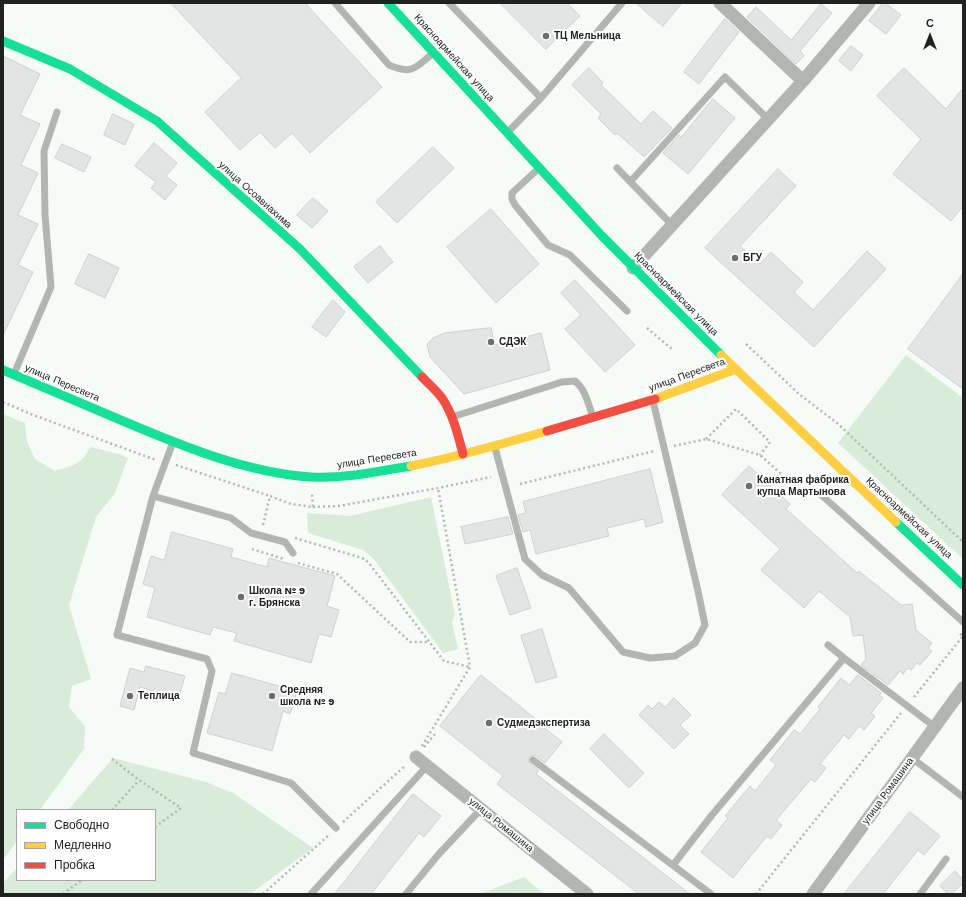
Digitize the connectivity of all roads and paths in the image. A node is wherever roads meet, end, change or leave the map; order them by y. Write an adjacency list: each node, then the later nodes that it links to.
1 (335, 3): 8 (lane)
2 (388, 3): 8 (main road, Красноармейская улица)
3 (449, 3): 10 (lane)
4 (622, 3): 10 (lane)
5 (720, 3): 9 (street)
6 (869, 3): 9 (street)
7 (3, 41): 28 (main road, улица Осоавиахима)
8 (434, 52): 13 (main road, Красноармейская улица)
9 (803, 81): 12 (street)
10 (542, 98): 13 (lane)
11 (57, 112): 25 (lane)
12 (768, 119): 16 (lane); 17 (street)
13 (507, 134): 14 (main road, Красноармейская улица)
14 (539, 168): 18 (main road, Красноармейская улица); 19 (lane)
15 (617, 168): 16 (lane)
16 (630, 182): 17 (lane)
17 (672, 225): 18 (street)
18 (633, 268): 23 (main road, Красноармейская улица)
19 (627, 311)
20 (647, 328): 22 (path)
21 (746, 344): 46 (path)
22 (673, 350)
23 (736, 369): 26 (main road, улица Пересвета); 51 (main road, Красноармейская улица)
24 (3, 370): 25 (main road, улица Пересвета)
25 (14, 374): 31 (main road, улица Пересвета)
26 (652, 400): 29 (main road, улица Пересвета); 33 (lane)
27 (3, 402): 35 (path)
28 (452, 417): 29 (lane); 34 (main road, улица Осоавиахима)
29 (593, 417): 32 (main road, улица Пересвета)
30 (706, 439): 30 (path); 33 (path)
31 (173, 442): 35 (lane); 36 (main road, улица Пересвета)
32 (494, 446): 33 (lane); 34 (main road, улица Пересвета)
33 (664, 449): 38 (path)
34 (463, 454): 36 (main road, улица Пересвета)
35 (165, 463): 41 (lane); 42 (path)
36 (312, 477): 43 (path)
37 (493, 477): 39 (path)
38 (520, 484)
39 (438, 488): 43 (path); 56 (path)
40 (818, 492): 52 (lane)
41 (153, 496): 48 (lane); 70 (lane)
42 (270, 496): 43 (path); 44 (path)
43 (312, 507)
44 (263, 528)
45 (293, 537): 53 (path)
46 (963, 542)
47 (252, 549): 49 (path)
48 (293, 553)
49 (287, 559)
50 (294, 562): 53 (path)
51 (963, 585)
52 (963, 622)
53 (429, 642): 56 (path)
54 (828, 645): 55 (lane)
55 (844, 658): 58 (lane); 72 (lane)
56 (470, 667): 60 (path)
57 (963, 688): 58 (street, улица Ромашина)
58 (935, 727): 61 (street, улица Ромашина)
59 (435, 734): 60 (path)
60 (416, 757): 64 (street, улица Ромашина); 70 (path)
61 (912, 758): 66 (lane); 80 (street, улица Ромашина)
62 (112, 759): 65 (path)
63 (533, 760): 72 (lane)
64 (427, 766): 68 (street, улица Ромашина); 76 (lane)
65 (139, 780): 67 (path); 69 (path)
66 (963, 797)
67 (113, 809)
68 (481, 809): 77 (lane); 78 (street, улица Ромашина)
69 (156, 826)
70 (336, 828): 75 (path)
71 (946, 859): 81 (lane)
72 (673, 865): 79 (lane)
73 (81, 881): 74 (path)
74 (63, 894)
75 (263, 894)
76 (310, 894)
77 (406, 894)
78 (587, 894)
79 (711, 894)
80 (813, 894)
81 (920, 894)

